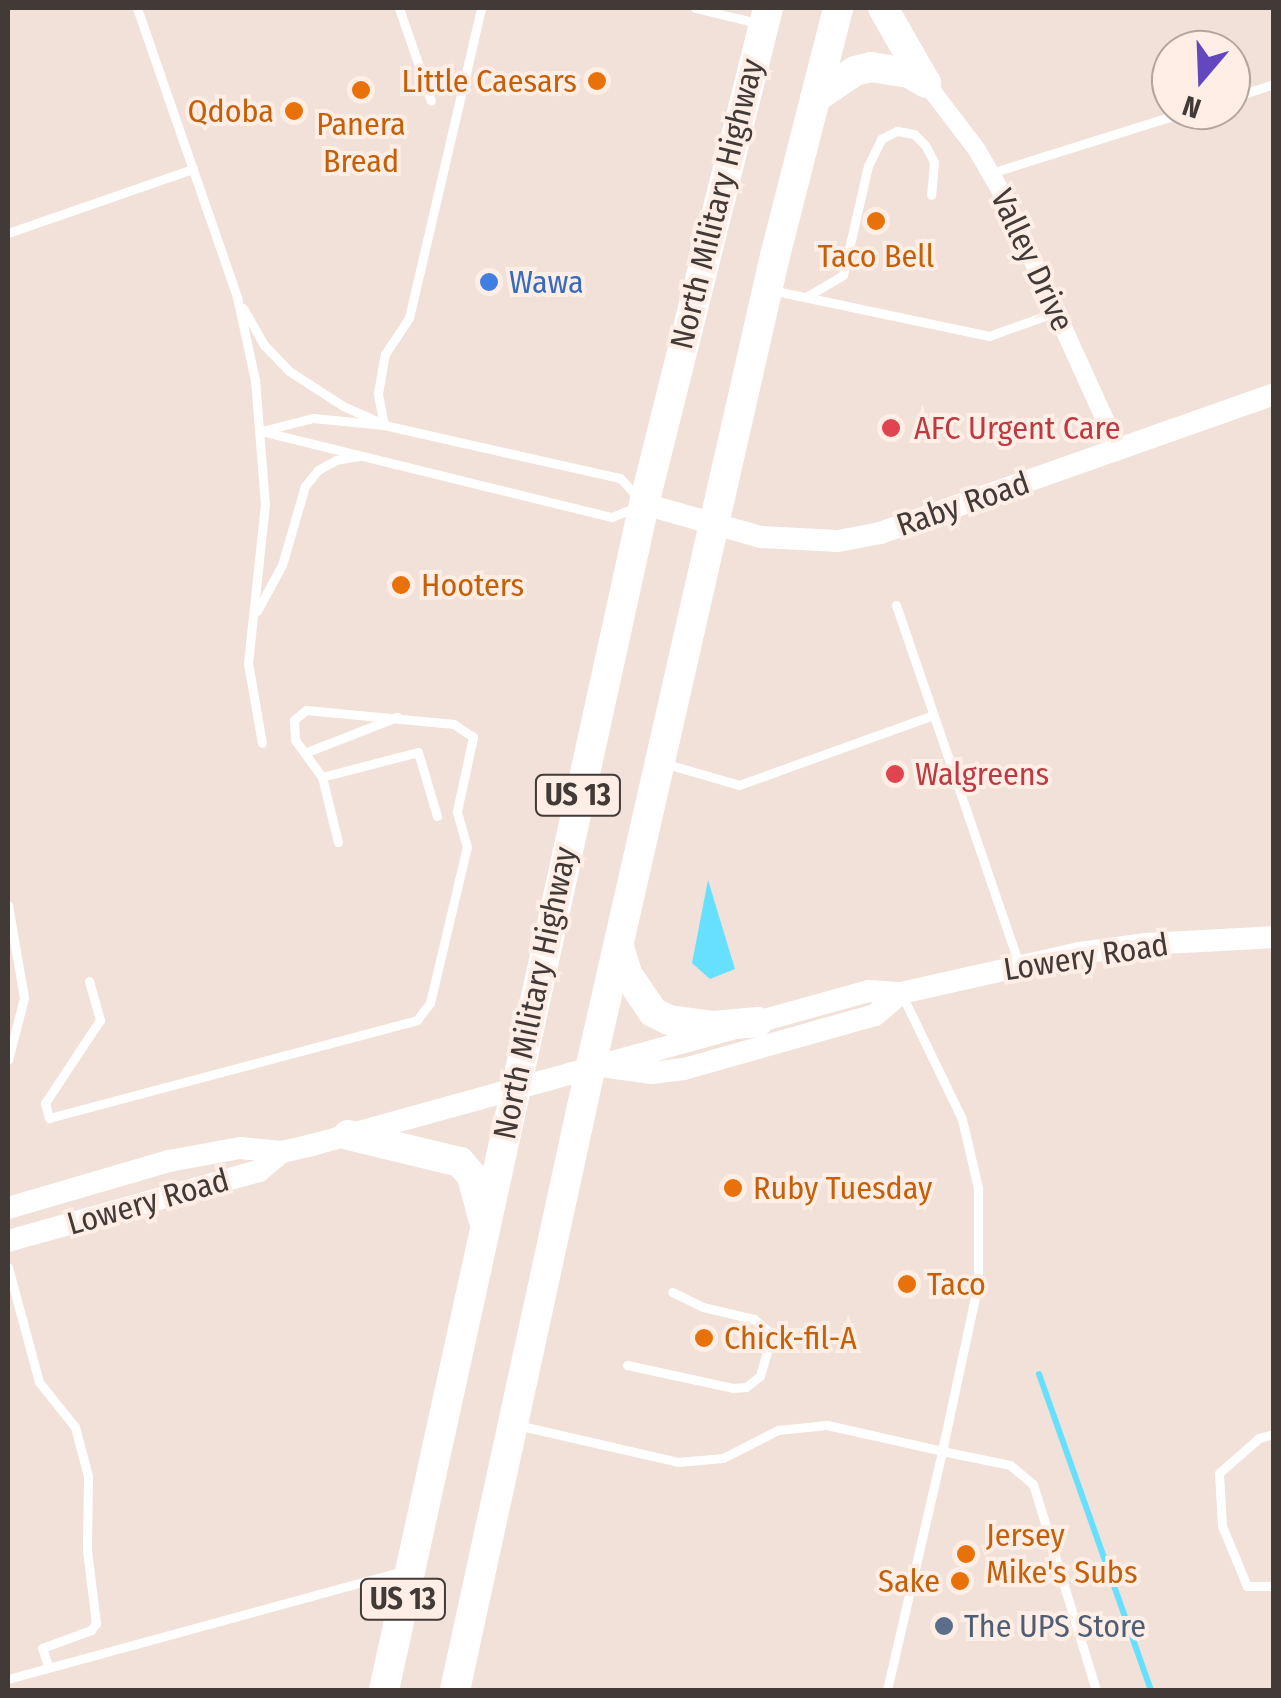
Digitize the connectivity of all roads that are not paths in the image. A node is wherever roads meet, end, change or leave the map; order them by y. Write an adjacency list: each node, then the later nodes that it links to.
1 (137, 8): 12 (lane)
2 (399, 8): 10 (lane)
3 (481, 8): 23 (lane)
4 (695, 8): 7 (lane)
5 (838, 8): 9 (main road, US 13)
6 (883, 8): 8 (main road)
7 (766, 16): 27 (main road, North Military Highway / US 13)
8 (926, 83): 9 (main road); 13 (street, Valley Drive)
9 (814, 98): 18 (main road, US 13)
10 (431, 101)
11 (1151, 123): 13 (lane)
12 (192, 170): 16 (lane); 19 (lane)
13 (991, 174): 21 (street, Valley Drive)
14 (931, 194): 20 (lane)
15 (8, 219): 16 (lane)
16 (20, 229): 17 (lane)
17 (8, 234)
18 (768, 290): 20 (lane); 28 (main road, US 13)
19 (237, 297): 23 (lane); 24 (lane)
20 (805, 297): 21 (lane)
21 (1056, 312): 25 (street, Valley Drive)
22 (1274, 394): 25 (street, Raby Road)
23 (384, 425): 24 (lane); 27 (lane)
24 (262, 431): 26 (lane); 30 (lane)
25 (1118, 449): 28 (street, Raby Road)
26 (365, 455): 27 (lane); 30 (lane)
27 (644, 504): 28 (street, Raby Road); 48 (main road, North Military Highway / US 13)
28 (715, 524): 35 (main road, US 13)
29 (896, 606): 31 (lane)
30 (256, 614): 33 (lane)
31 (933, 715): 35 (lane); 42 (lane)
32 (399, 716): 34 (lane); 34 (lane); 43 (lane)
33 (262, 743)
34 (306, 752): 36 (lane)
35 (661, 762): 41 (main road, US 13)
36 (322, 778): 37 (lane); 38 (lane)
37 (437, 816)
38 (338, 842)
39 (8, 905): 46 (lane)
40 (1274, 937): 42 (street, Lowery Road)
41 (619, 946): 45 (main road); 47 (main road, US 13)
42 (1019, 965): 44 (street, Lowery Road)
43 (89, 981)
44 (901, 992): 45 (street, Lowery Road); 47 (street, Lowery Road); 59 (lane)
45 (758, 1022): 47 (street, Lowery Road)
46 (8, 1060)
47 (591, 1065): 48 (street, Lowery Road); 57 (main road, US 13)
48 (515, 1085): 49 (street, Lowery Road); 52 (main road, North Military Highway / US 13)
49 (348, 1134): 50 (street, Lowery Road); 52 (main road)
50 (282, 1152): 51 (street, Lowery Road); 53 (street, Lowery Road)
51 (8, 1208)
52 (484, 1226): 60 (main road, North Military Highway / US 13)
53 (8, 1241)
54 (8, 1267): 62 (lane)
55 (672, 1292): 56 (lane)
56 (627, 1365)
57 (515, 1425): 59 (lane); 65 (main road, US 13)
58 (1274, 1434): 61 (lane)
59 (942, 1451): 66 (lane); 67 (lane)
60 (408, 1570): 62 (lane); 64 (main road, North Military Highway / US 13)
61 (1274, 1586)
62 (49, 1668): 63 (lane)
63 (8, 1679)
64 (384, 1690)
65 (455, 1690)
66 (887, 1690)
67 (1096, 1690)

